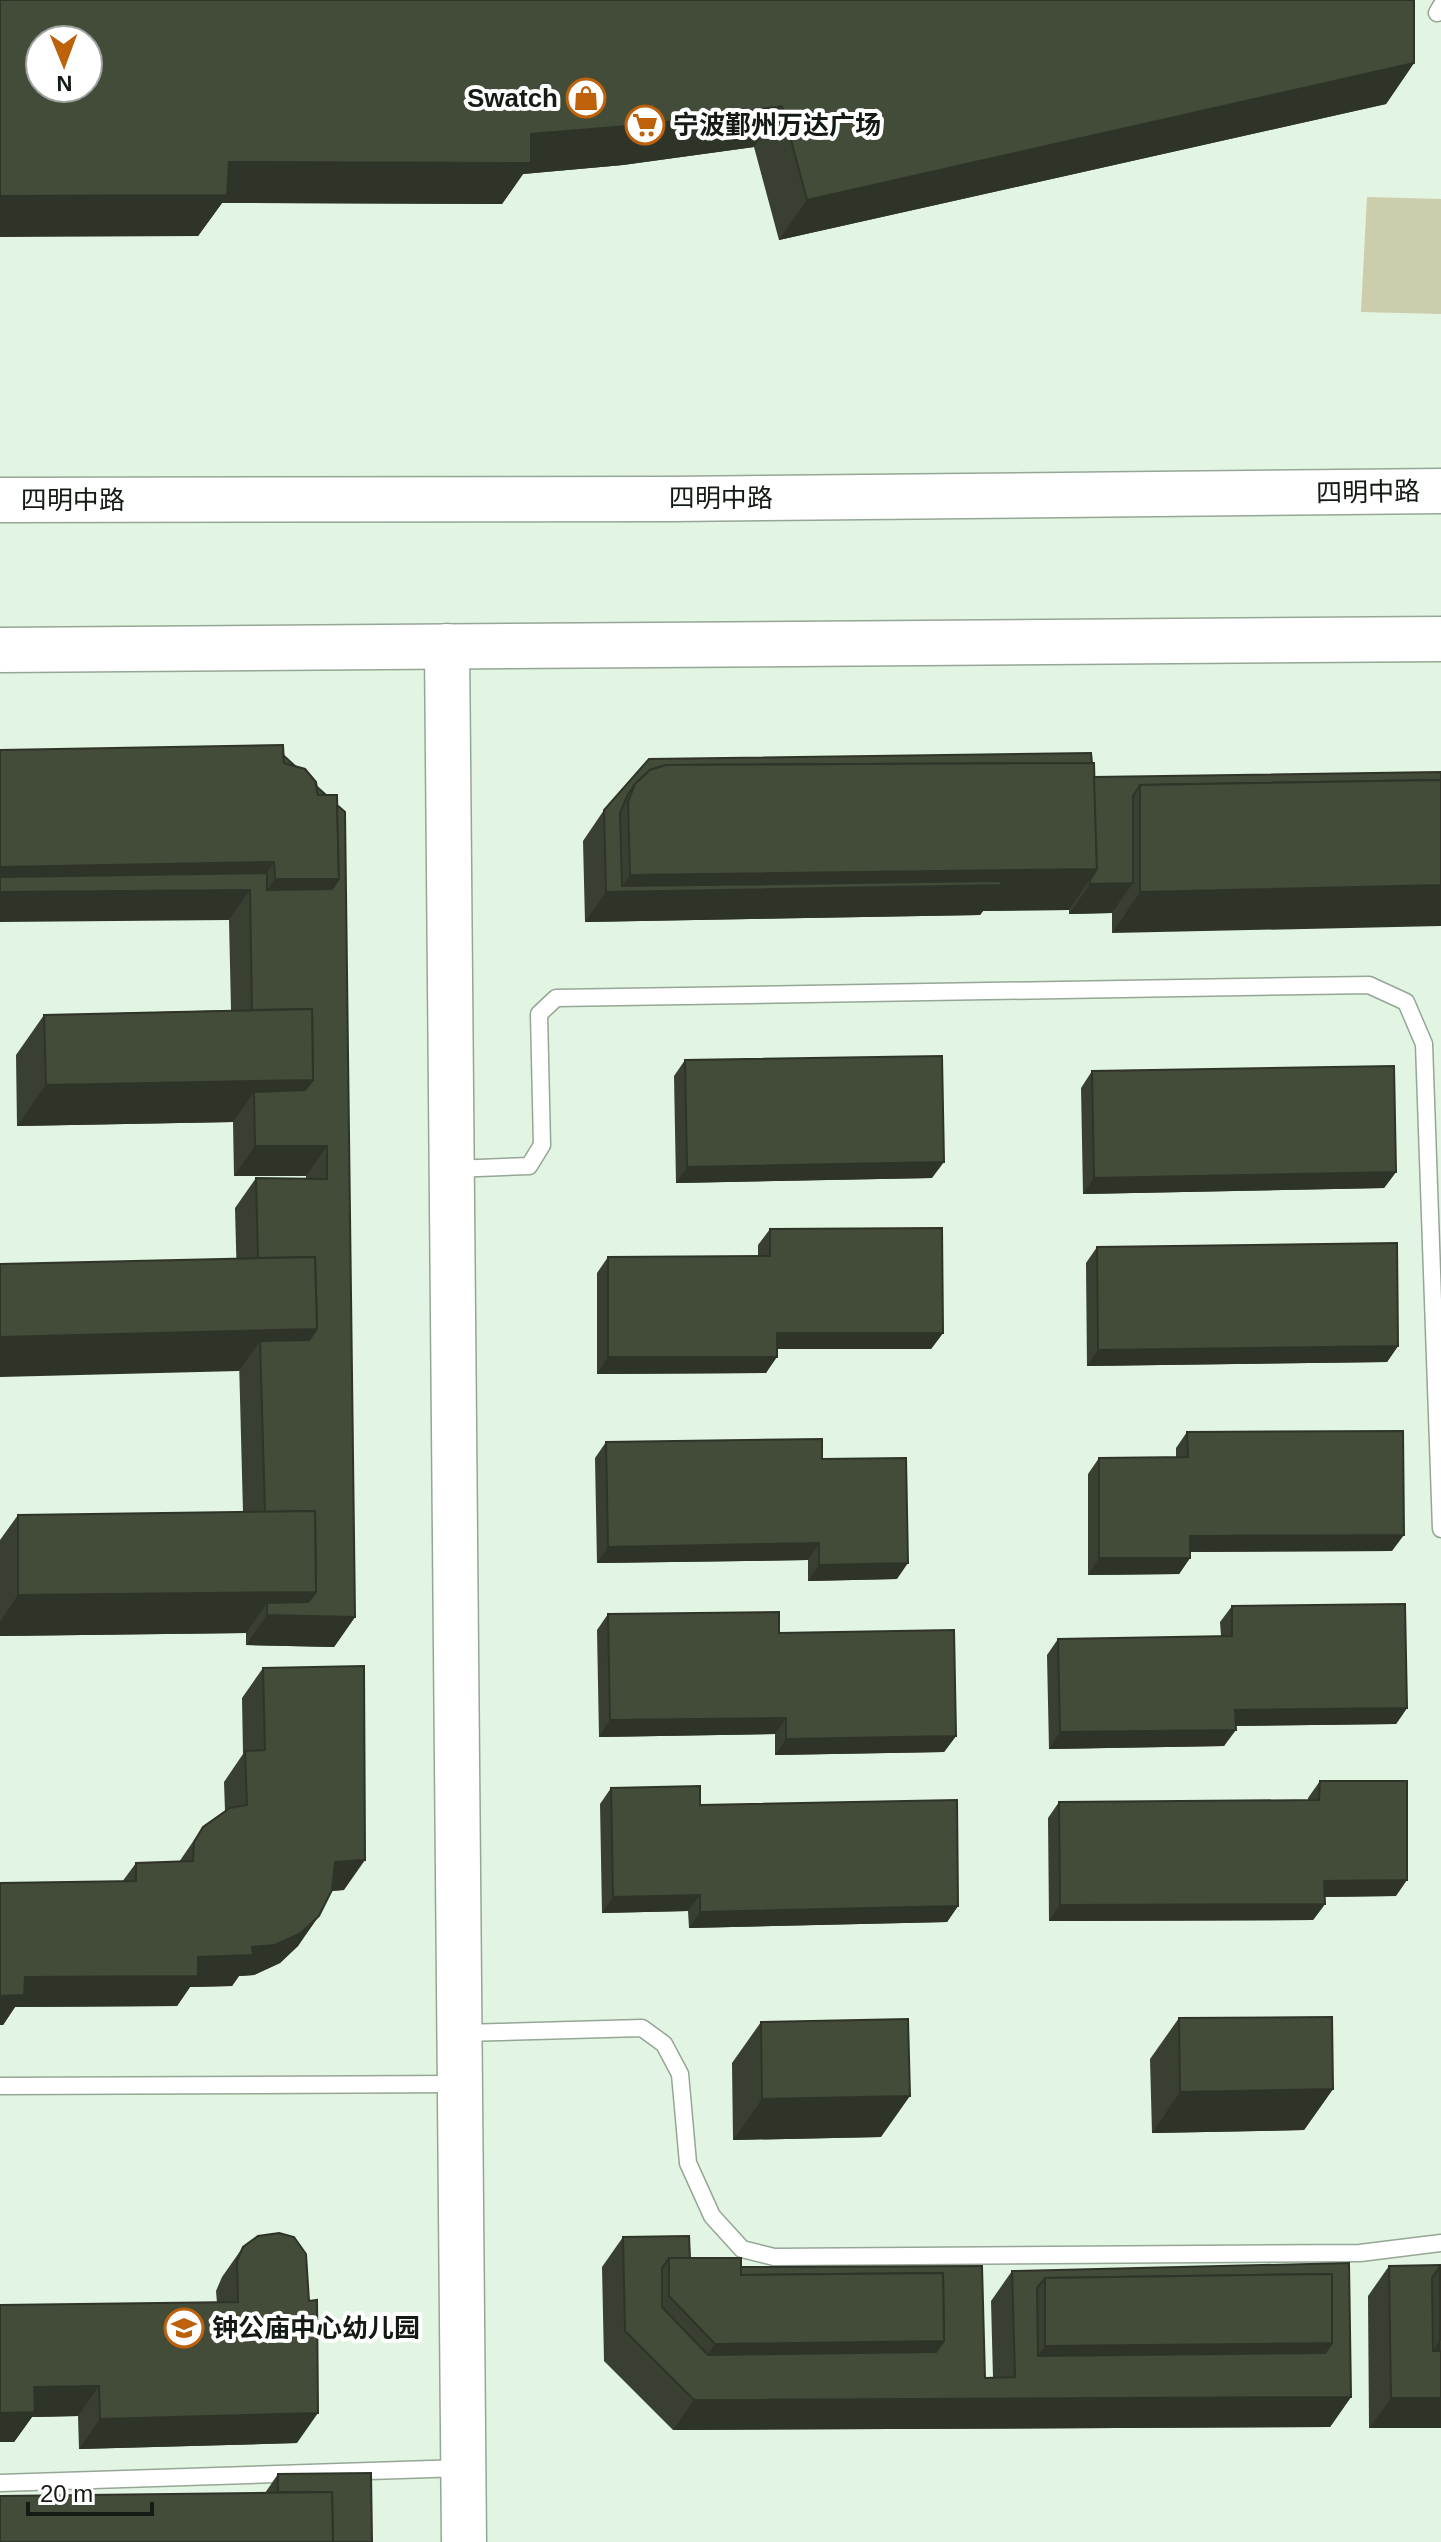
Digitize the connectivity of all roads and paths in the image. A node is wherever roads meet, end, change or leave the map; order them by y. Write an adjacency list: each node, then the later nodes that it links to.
1 (1441, 491): 2 (main road, 四明中路)
2 (0, 500)
3 (1441, 639): 4 (main road)
4 (447, 646): 5 (main road); 6 (main road)
5 (0, 650)
6 (452, 1169): 7 (lane); 8 (main road)
7 (1441, 1529)
8 (459, 2033): 9 (main road); 11 (lane)
9 (460, 2084): 10 (lane); 12 (main road)
10 (0, 2086)
11 (1441, 2243)
12 (463, 2468): 13 (lane); 14 (main road)
13 (0, 2483)
14 (464, 2542)

